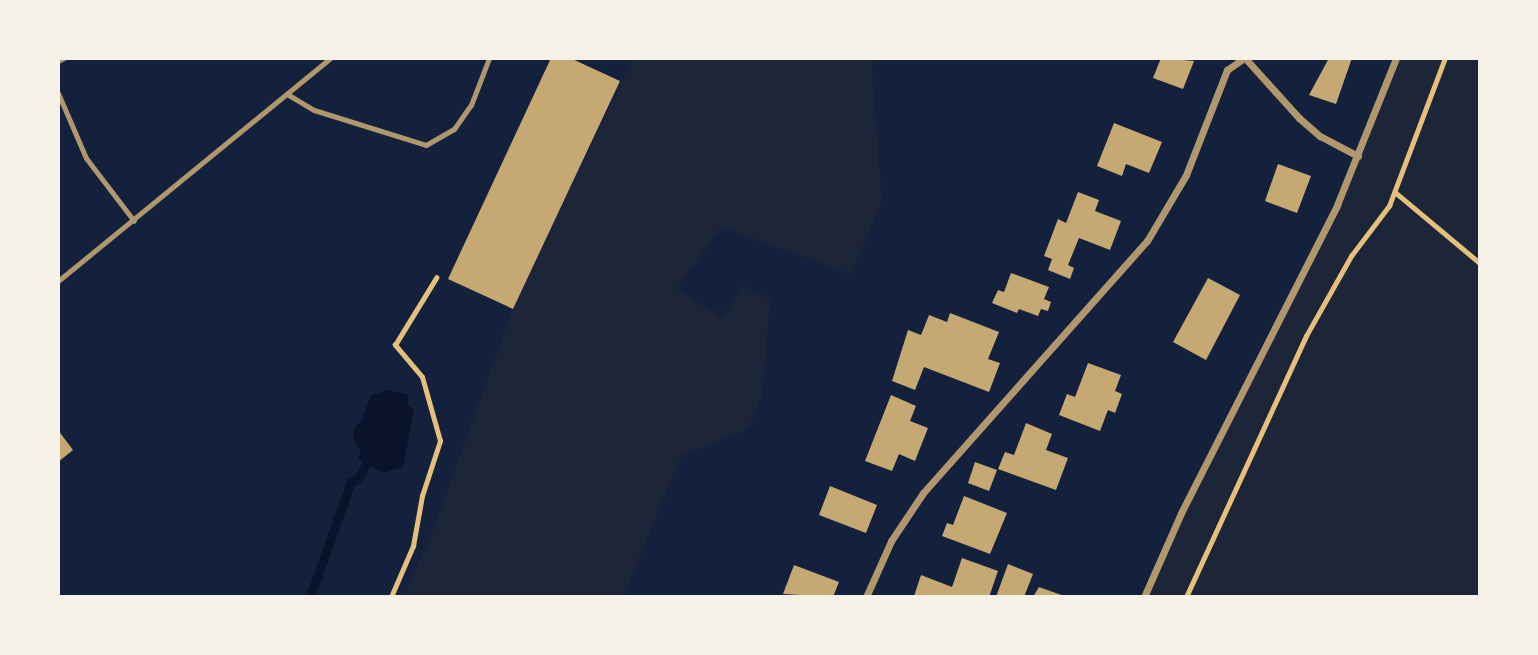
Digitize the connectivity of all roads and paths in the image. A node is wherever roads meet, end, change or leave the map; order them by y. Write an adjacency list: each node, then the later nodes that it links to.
1 (64, 58): 7 (lane)
2 (330, 58): 9 (lane)
3 (489, 58): 9 (lane)
4 (1245, 58): 10 (street); 17 (street)
5 (1396, 58): 10 (street)
6 (1445, 58): 11 (path)
7 (58, 61)
8 (58, 93): 12 (lane)
9 (287, 94): 12 (lane)
10 (1358, 156): 18 (street)
11 (1395, 192): 13 (path); 19 (path)
12 (134, 221): 15 (lane)
13 (1480, 263)
14 (436, 278): 16 (path)
15 (58, 281)
16 (391, 597)
17 (866, 597)
18 (1144, 597)
19 (1186, 597)

